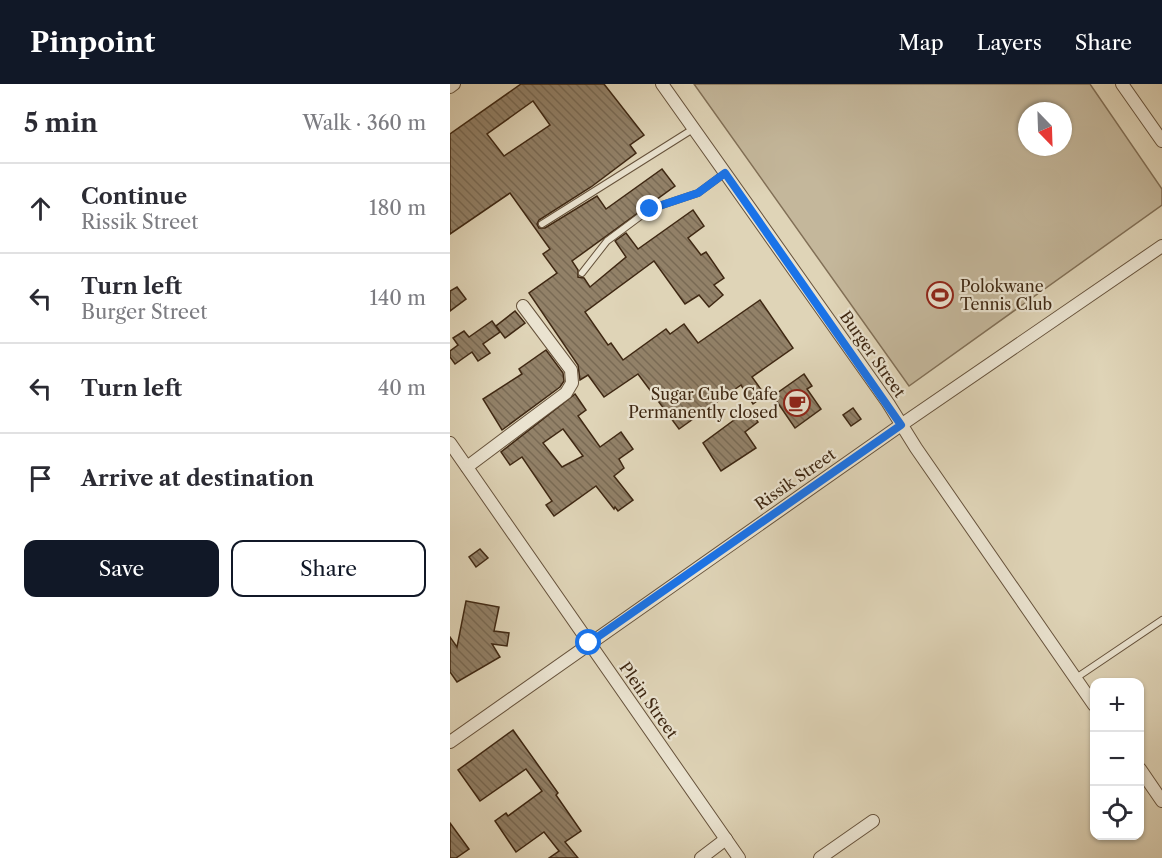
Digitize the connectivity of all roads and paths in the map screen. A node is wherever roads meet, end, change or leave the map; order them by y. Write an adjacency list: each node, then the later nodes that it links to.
1 (454, 84): 4 (street)
2 (662, 84): 5 (street, Burger Street)
3 (1122, 84): 6 (street)
4 (450, 87)
5 (693, 129): 7 (street, Burger Street); 8 (lane)
6 (1162, 141)
7 (725, 173): 10 (lane); 12 (street, Burger Street)
8 (542, 224)
9 (1162, 246): 12 (street, Rissik Street)
10 (582, 273)
11 (523, 306): 14 (street)
12 (901, 425): 16 (street, Rissik Street); 17 (street, Burger Street)
13 (450, 443): 14 (street, Plein Street)
14 (467, 467): 16 (street, Plein Street)
15 (1162, 620): 17 (lane)
16 (589, 643): 19 (street, Rissik Street); 23 (street, Plein Street)
17 (1076, 678): 18 (street, Burger Street)
18 (1090, 698)
19 (450, 742)
20 (1144, 775): 21 (street)
21 (1162, 801)
22 (873, 821): 26 (street)
23 (726, 839): 24 (street); 25 (street, Plein Street)
24 (701, 858)
25 (739, 858)
26 (820, 858)

